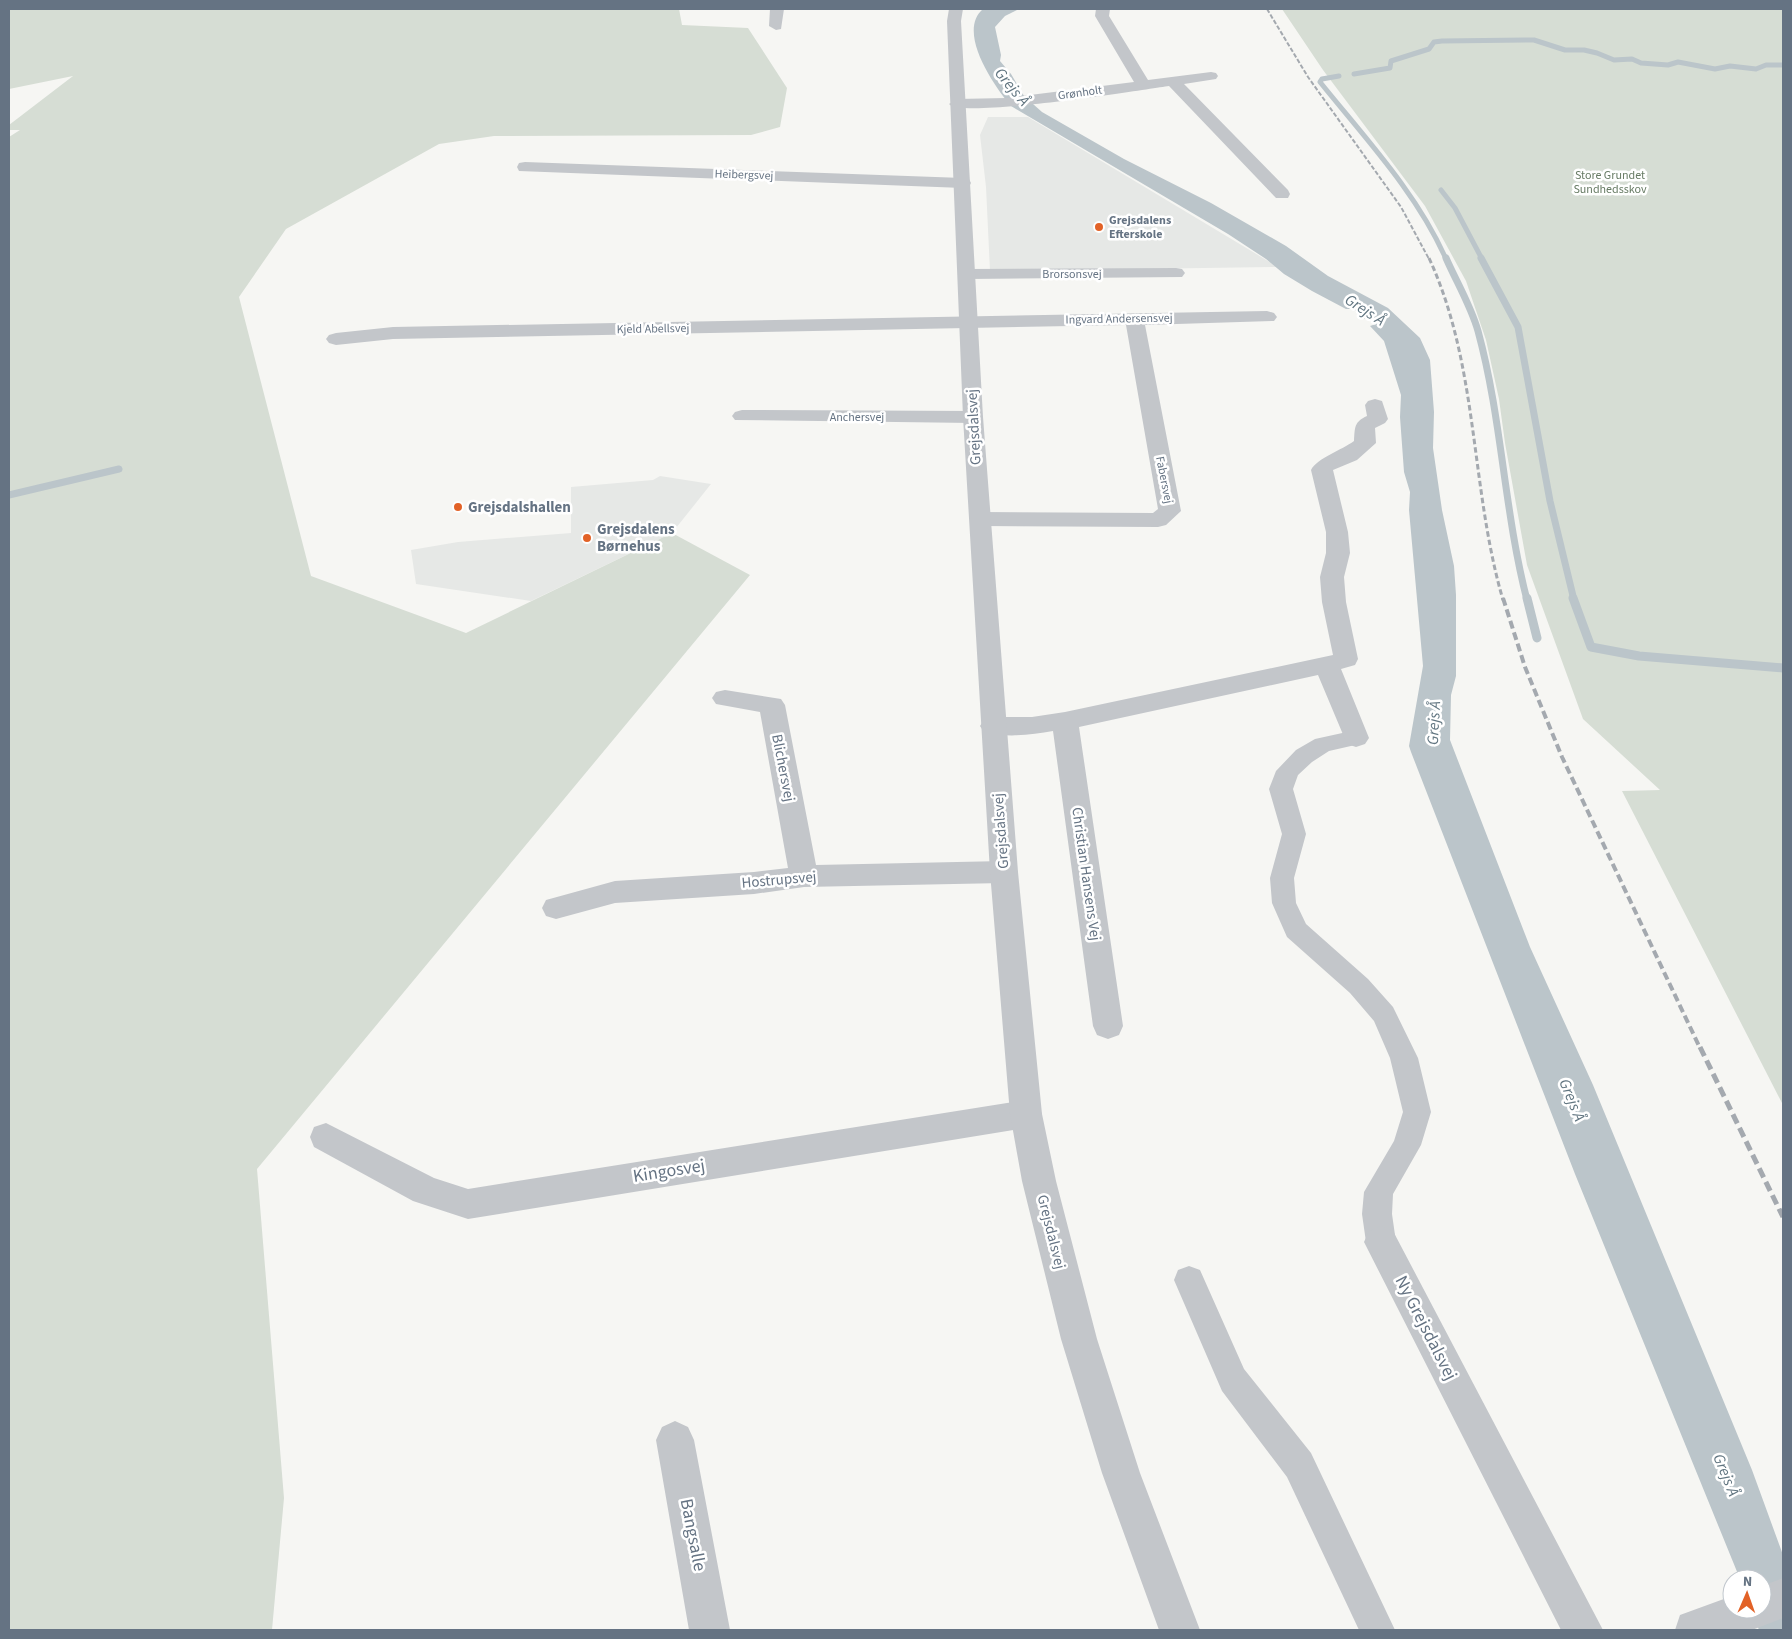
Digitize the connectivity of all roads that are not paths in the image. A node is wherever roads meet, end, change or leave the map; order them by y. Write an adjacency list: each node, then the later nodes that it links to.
1 (777, 9): 4 (street)
2 (956, 9): 8 (street, Grejsdalsvej)
3 (1103, 9): 7 (street)
4 (776, 26)
5 (1211, 76): 6 (street, Grønholt)
6 (1173, 81): 7 (street, Grønholt); 11 (street)
7 (1143, 84): 8 (street, Grønholt)
8 (957, 104): 10 (street, Grejsdalsvej)
9 (525, 167): 10 (street, Heibergsvej)
10 (963, 183): 12 (street, Grejsdalsvej)
11 (1282, 194)
12 (968, 274): 13 (street, Brorsonsvej); 16 (street, Grejsdalsvej)
13 (1176, 274)
14 (1267, 318): 15 (street, Ingvard Andersensvej)
15 (1134, 319): 16 (street, Ingvard Andersensvej); 21 (street, Fabersvej)
16 (970, 321): 17 (street, Kjeld Abellsvej); 20 (street, Grejsdalsvej)
17 (336, 339)
18 (1375, 405): 22 (street)
19 (742, 416): 20 (street, Anchersvej)
20 (973, 417): 21 (street, Grejsdalsvej)
21 (981, 518): 25 (street, Grejsdalsvej)
22 (1327, 665): 24 (street); 26 (street)
23 (725, 698): 28 (street, Blichersvej)
24 (1065, 721): 25 (street); 30 (street, Christian Hansens Vej)
25 (994, 726): 27 (street, Grejsdalsvej)
26 (1356, 738): 33 (street, Ny Grejsdalsvej)
27 (1004, 872): 28 (street, Hostrupsvej); 31 (street, Grejsdalsvej)
28 (804, 876): 29 (street, Hostrupsvej)
29 (556, 908)
30 (1108, 1026)
31 (1026, 1114): 32 (street, Kingosvej); 38 (street, Grejsdalsvej)
32 (326, 1137)
33 (1382, 1242): 40 (street, Ny Grejsdalsvej)
34 (1189, 1280): 39 (street)
35 (675, 1440): 37 (street, Bangsalle)
36 (1732, 1619): 41 (street)
37 (710, 1630)
38 (1180, 1630)
39 (1377, 1630)
40 (1582, 1630)
41 (1695, 1630)

